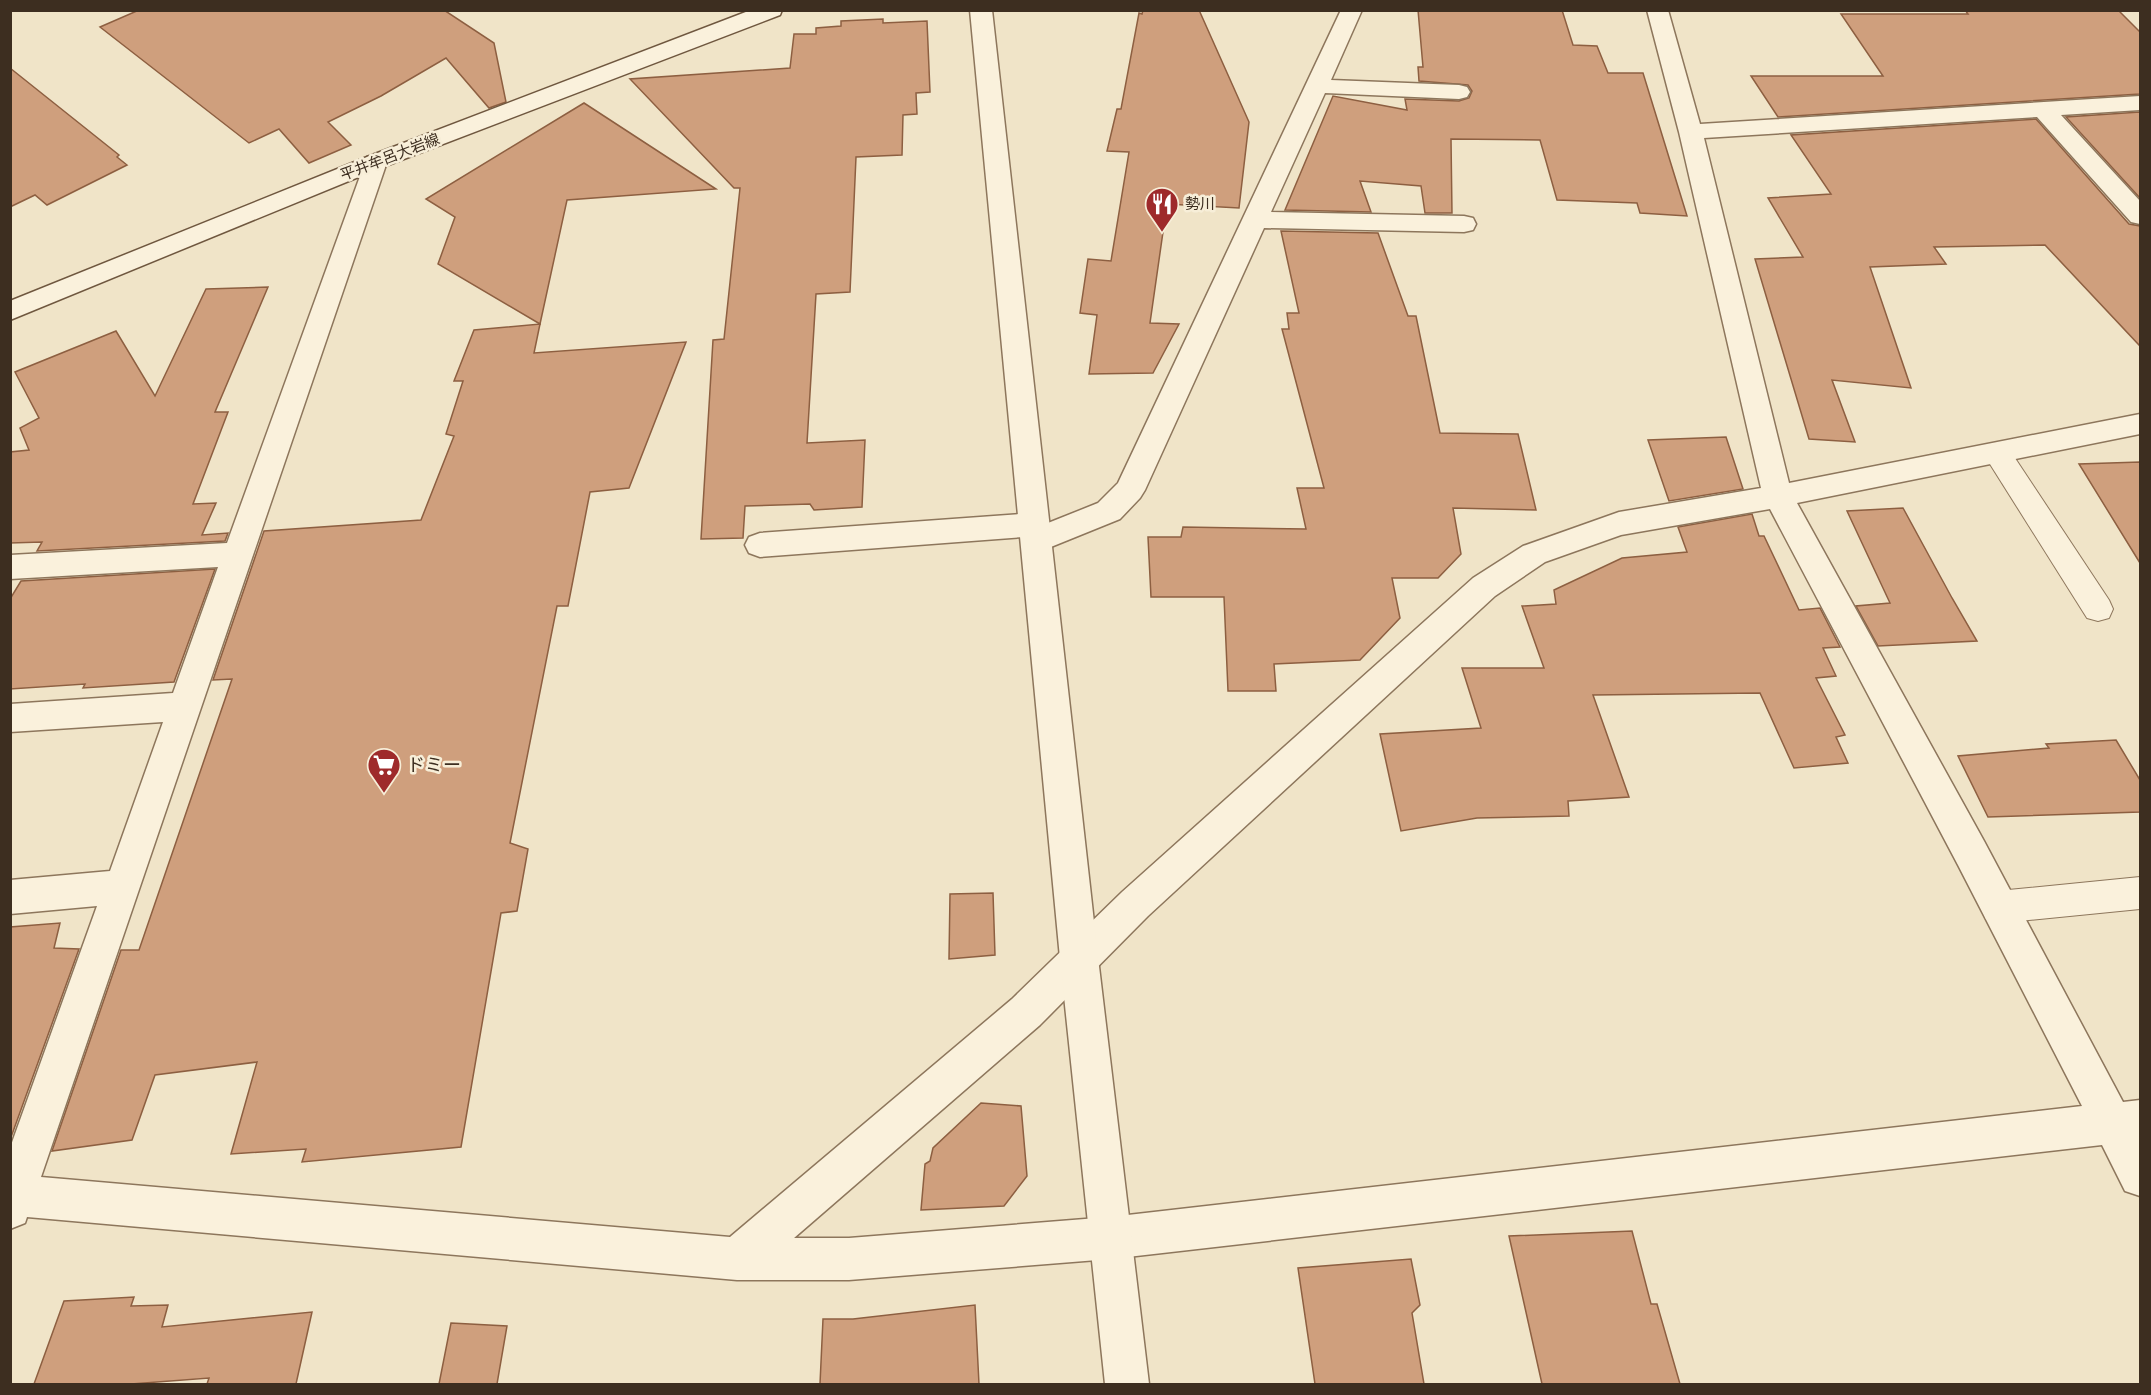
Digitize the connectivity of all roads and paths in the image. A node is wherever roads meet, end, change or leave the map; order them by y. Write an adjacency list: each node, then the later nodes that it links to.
1 (772, 10): 10 (street, 平井牟呂大岩線)
2 (981, 10): 18 (street)
3 (1352, 10): 5 (street)
4 (1656, 10): 9 (street)
5 (1317, 86): 6 (street); 12 (street)
6 (1459, 92)
7 (2140, 103): 8 (street)
8 (2043, 109): 9 (street); 11 (street)
9 (1691, 132): 17 (street)
10 (375, 162): 14 (street, 平井牟呂大岩線); 20 (street)
11 (2140, 216)
12 (1255, 220): 13 (street); 18 (street)
13 (1464, 224)
14 (10, 311)
15 (2140, 424): 16 (street)
16 (1997, 453): 17 (street); 22 (lane)
17 (1778, 496): 28 (street); 29 (street)
18 (1035, 533): 19 (street); 29 (street)
19 (760, 545)
20 (238, 554): 21 (street); 23 (street)
21 (10, 567)
22 (2098, 609)
23 (185, 706): 24 (street); 25 (street)
24 (10, 718)
25 (123, 887): 27 (street); 32 (street)
26 (2140, 893): 28 (lane)
27 (10, 897)
28 (1998, 907): 30 (street)
29 (1079, 958): 33 (street); 34 (street)
30 (2127, 1122): 31 (street); 33 (street)
31 (2140, 1176)
32 (12, 1199): 34 (street)
33 (1110, 1238): 34 (street); 35 (street)
34 (737, 1260)
35 (1127, 1384)

